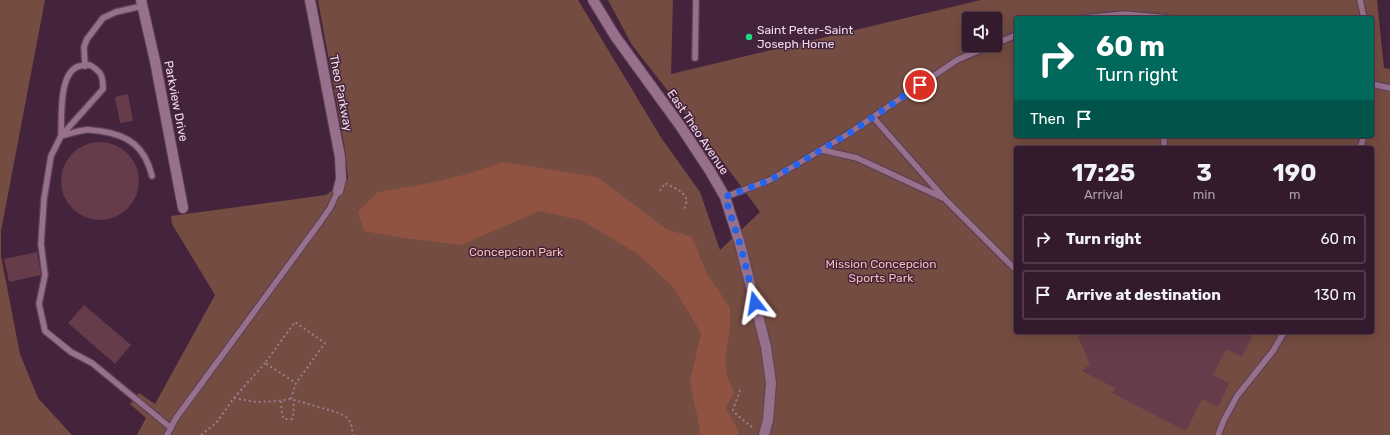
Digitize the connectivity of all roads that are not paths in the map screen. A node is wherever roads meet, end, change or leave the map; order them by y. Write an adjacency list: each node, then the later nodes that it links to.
1 (310, 0): 20 (street, Theo Parkway)
2 (593, 0): 21 (street, East Theo Avenue)
3 (696, 0): 12 (lane)
4 (1360, 0): 8 (lane)
5 (141, 3): 13 (lane); 23 (street, Parkview Drive)
6 (1104, 16): 7 (lane)
7 (1146, 16)
8 (1364, 16)
9 (1014, 36): 10 (lane)
10 (1002, 41)
11 (976, 52): 16 (lane)
12 (695, 58)
13 (85, 66): 17 (lane); 17 (lane)
14 (1374, 84): 15 (lane)
15 (1390, 88)
16 (873, 117): 18 (lane); 22 (lane)
17 (61, 136): 19 (lane); 26 (lane)
18 (822, 150): 21 (lane); 22 (lane)
19 (152, 176)
20 (338, 191): 26 (lane)
21 (725, 197): 28 (street, East Theo Avenue)
22 (946, 200): 24 (lane)
23 (183, 208)
24 (1014, 268)
25 (1283, 334): 29 (lane)
26 (171, 428): 27 (lane)
27 (167, 435)
28 (764, 435)
29 (1218, 435)

